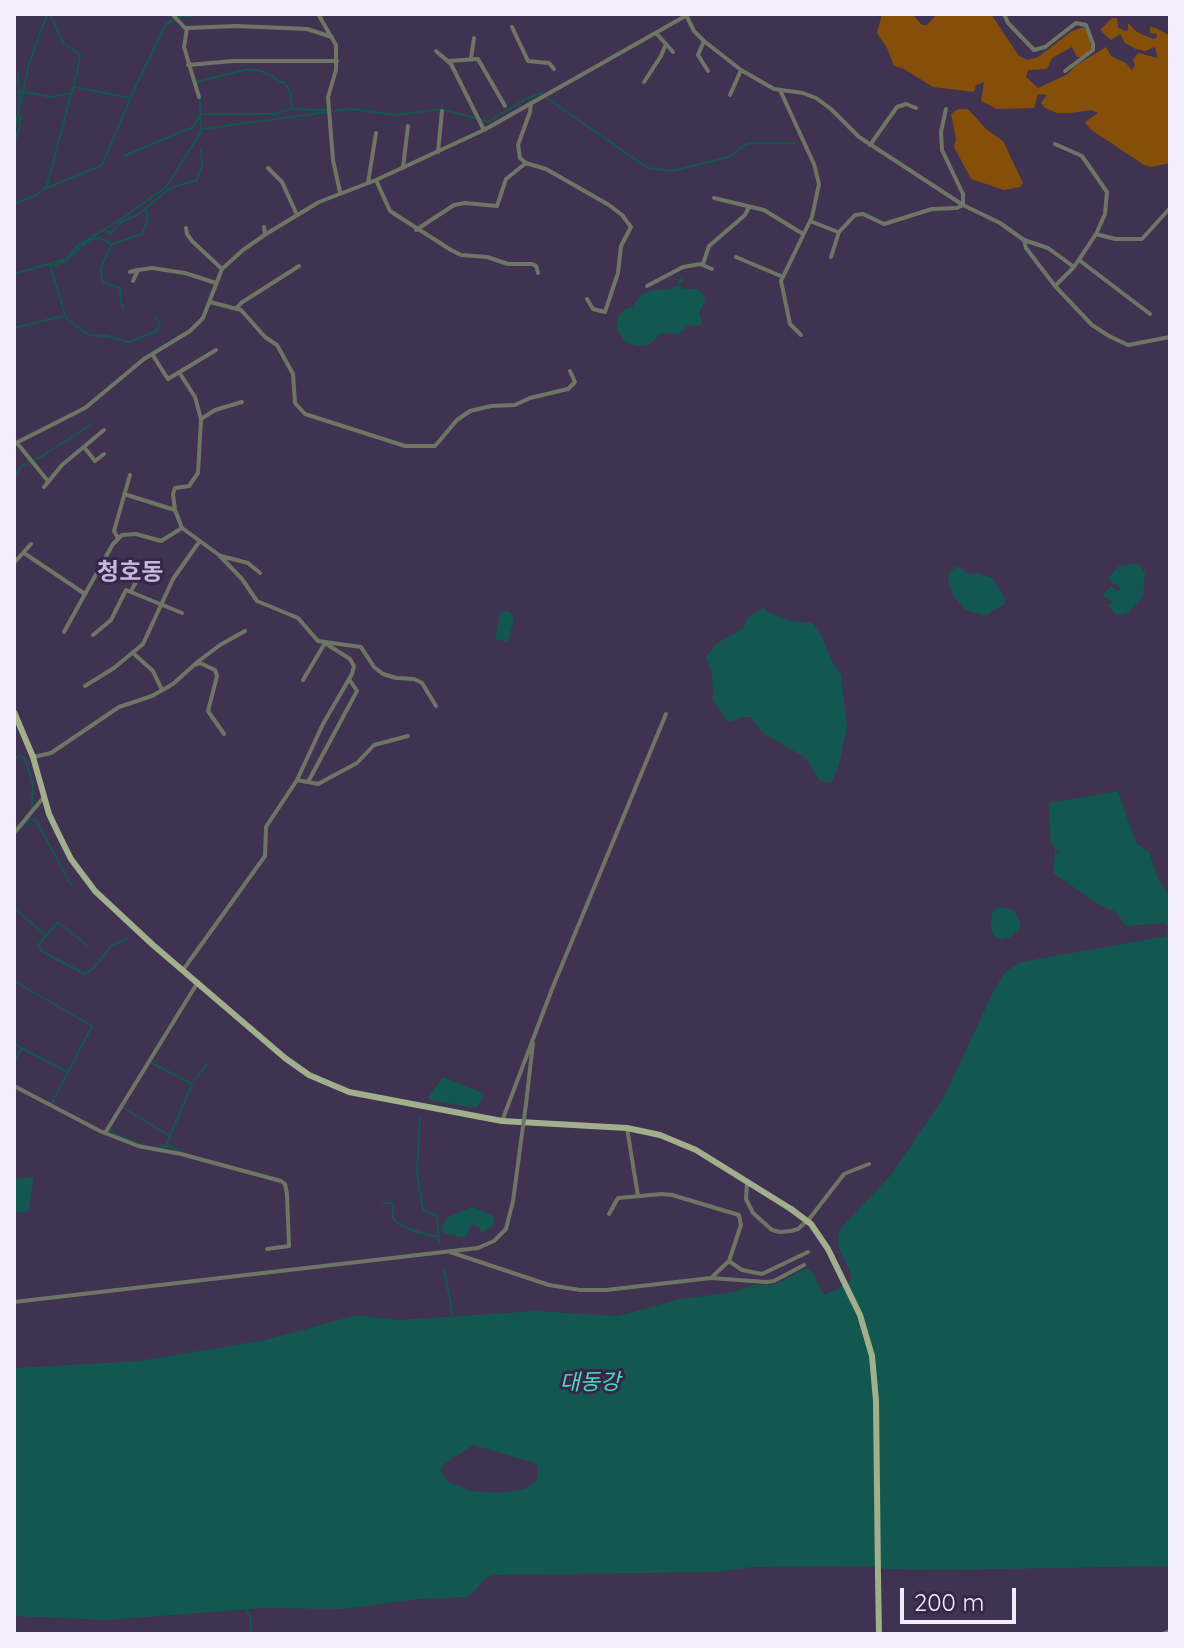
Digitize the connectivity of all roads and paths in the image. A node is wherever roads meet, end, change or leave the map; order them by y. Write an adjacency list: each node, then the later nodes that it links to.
1 (172, 14): 8 (street)
2 (318, 14): 10 (street)
3 (1004, 14): 23 (street)
4 (1135, 14): 5 (street)
5 (1144, 14)
6 (687, 15): 9 (street); 12 (street)
7 (512, 27): 20 (street)
8 (186, 29): 10 (street); 19 (street)
9 (657, 34): 13 (street); 28 (street)
10 (332, 37): 17 (street)
11 (474, 38): 16 (street)
12 (704, 41): 21 (street); 22 (street)
13 (666, 44): 15 (street); 24 (street)
14 (436, 51): 18 (street)
15 (673, 52)
16 (471, 58): 18 (street); 29 (street)
17 (337, 61): 19 (street); 44 (street)
18 (447, 61): 34 (street)
19 (188, 65): 27 (street)
20 (554, 69)
21 (741, 70): 25 (street); 26 (street)
22 (708, 71)
23 (1065, 71)
24 (644, 82)
25 (780, 90): 37 (street); 52 (street)
26 (730, 95)
27 (199, 97)
28 (531, 103): 34 (street); 39 (street)
29 (505, 106)
30 (916, 108): 37 (street)
31 (946, 109): 46 (street)
32 (442, 111): 38 (street)
33 (408, 126): 41 (street)
34 (484, 130): 38 (street)
35 (376, 133): 43 (street)
36 (1055, 144): 58 (street)
37 (870, 145): 46 (street)
38 (438, 152): 41 (street)
39 (526, 163): 55 (street); 77 (street)
40 (268, 168): 51 (street)
41 (403, 168): 42 (street)
42 (376, 180): 43 (street); 55 (street)
43 (368, 183): 44 (street)
44 (340, 192): 47 (street)
45 (714, 198): 48 (street)
46 (963, 205): 56 (street); 60 (street)
47 (310, 207): 50 (street); 51 (street)
48 (749, 207): 57 (street); 64 (street)
49 (1170, 208): 58 (street)
50 (313, 214)
51 (297, 215): 59 (street)
52 (810, 221): 56 (street); 57 (street)
53 (264, 227): 59 (street)
54 (186, 228): 67 (street)
55 (416, 230): 71 (street)
56 (839, 232): 62 (street)
57 (803, 234): 72 (street)
58 (1096, 234): 63 (street)
59 (265, 235): 67 (street)
60 (1024, 240): 66 (street); 76 (street)
61 (736, 257): 72 (street)
62 (831, 257)
63 (1079, 260): 66 (street); 80 (street)
64 (703, 264): 68 (street); 75 (street)
65 (299, 266): 79 (street)
66 (1074, 267): 76 (street)
67 (222, 269): 74 (street)
68 (712, 269)
69 (138, 270): 70 (street); 73 (street); 74 (street)
70 (130, 272)
71 (538, 273)
72 (783, 277): 81 (street)
73 (133, 281)
74 (216, 283): 78 (street)
75 (647, 286)
76 (1055, 286): 82 (street)
77 (587, 299)
78 (210, 302): 79 (street); 84 (street)
79 (236, 309): 85 (street)
80 (1150, 314)
81 (801, 335)
82 (1170, 337)
83 (216, 350): 86 (street)
84 (152, 354): 86 (street); 90 (street)
85 (570, 371)
86 (179, 372): 88 (street)
87 (242, 402): 88 (street)
88 (201, 419): 97 (street)
89 (104, 430): 91 (street)
90 (16, 444): 94 (street)
91 (84, 447): 92 (street); 94 (street)
92 (104, 454)
93 (130, 475): 96 (street)
94 (47, 480): 95 (street)
95 (44, 487)
96 (124, 494): 97 (street); 99 (street)
97 (175, 510): 98 (street)
98 (182, 528): 99 (street); 100 (street)
99 (118, 538): 108 (street)
100 (199, 542): 103 (street); 109 (street)
101 (31, 544): 102 (street)
102 (24, 553): 105 (street); 108 (street)
103 (219, 555): 106 (street); 114 (street)
104 (147, 562): 107 (street)
105 (14, 563)
106 (260, 573)
107 (131, 591): 109 (street); 113 (street)
108 (85, 594): 112 (street)
109 (160, 604): 110 (street); 115 (street)
110 (182, 613)
111 (245, 631): 116 (street)
112 (64, 632)
113 (93, 635)
114 (325, 643): 117 (street); 118 (street); 121 (street)
115 (133, 653): 119 (street); 120 (street)
116 (194, 665): 120 (street); 124 (street)
117 (349, 679): 127 (street); 128 (street)
118 (303, 680)
119 (85, 686)
120 (162, 690): 126 (street)
121 (436, 706)
122 (14, 712): 126 (main road)
123 (666, 714): 133 (street)
124 (224, 734)
125 (408, 736): 128 (street)
126 (33, 757): 129 (main road)
127 (297, 780): 128 (street); 131 (street)
128 (308, 782)
129 (44, 797): 130 (street); 131 (main road)
130 (14, 833)
131 (183, 970): 132 (main road)
132 (198, 982): 135 (main road); 137 (street)
133 (534, 1037): 135 (street); 145 (street, bridge)
134 (14, 1086): 137 (street)
135 (502, 1121): 136 (main road)
136 (627, 1128): 139 (main road); 140 (street)
137 (105, 1133): 144 (street)
138 (869, 1164): 141 (street)
139 (747, 1183): 141 (street); 152 (main road, bridge)
140 (638, 1196): 142 (street); 143 (street)
141 (749, 1207): 143 (street)
142 (609, 1214)
143 (739, 1215): 147 (street)
144 (267, 1249)
145 (447, 1251): 149 (street); 150 (street)
146 (808, 1252): 147 (street)
147 (729, 1261): 149 (street)
148 (804, 1265): 149 (street)
149 (711, 1278)
150 (14, 1302)
151 (1170, 1631): 153 (street)
152 (879, 1634)
153 (1162, 1634)

